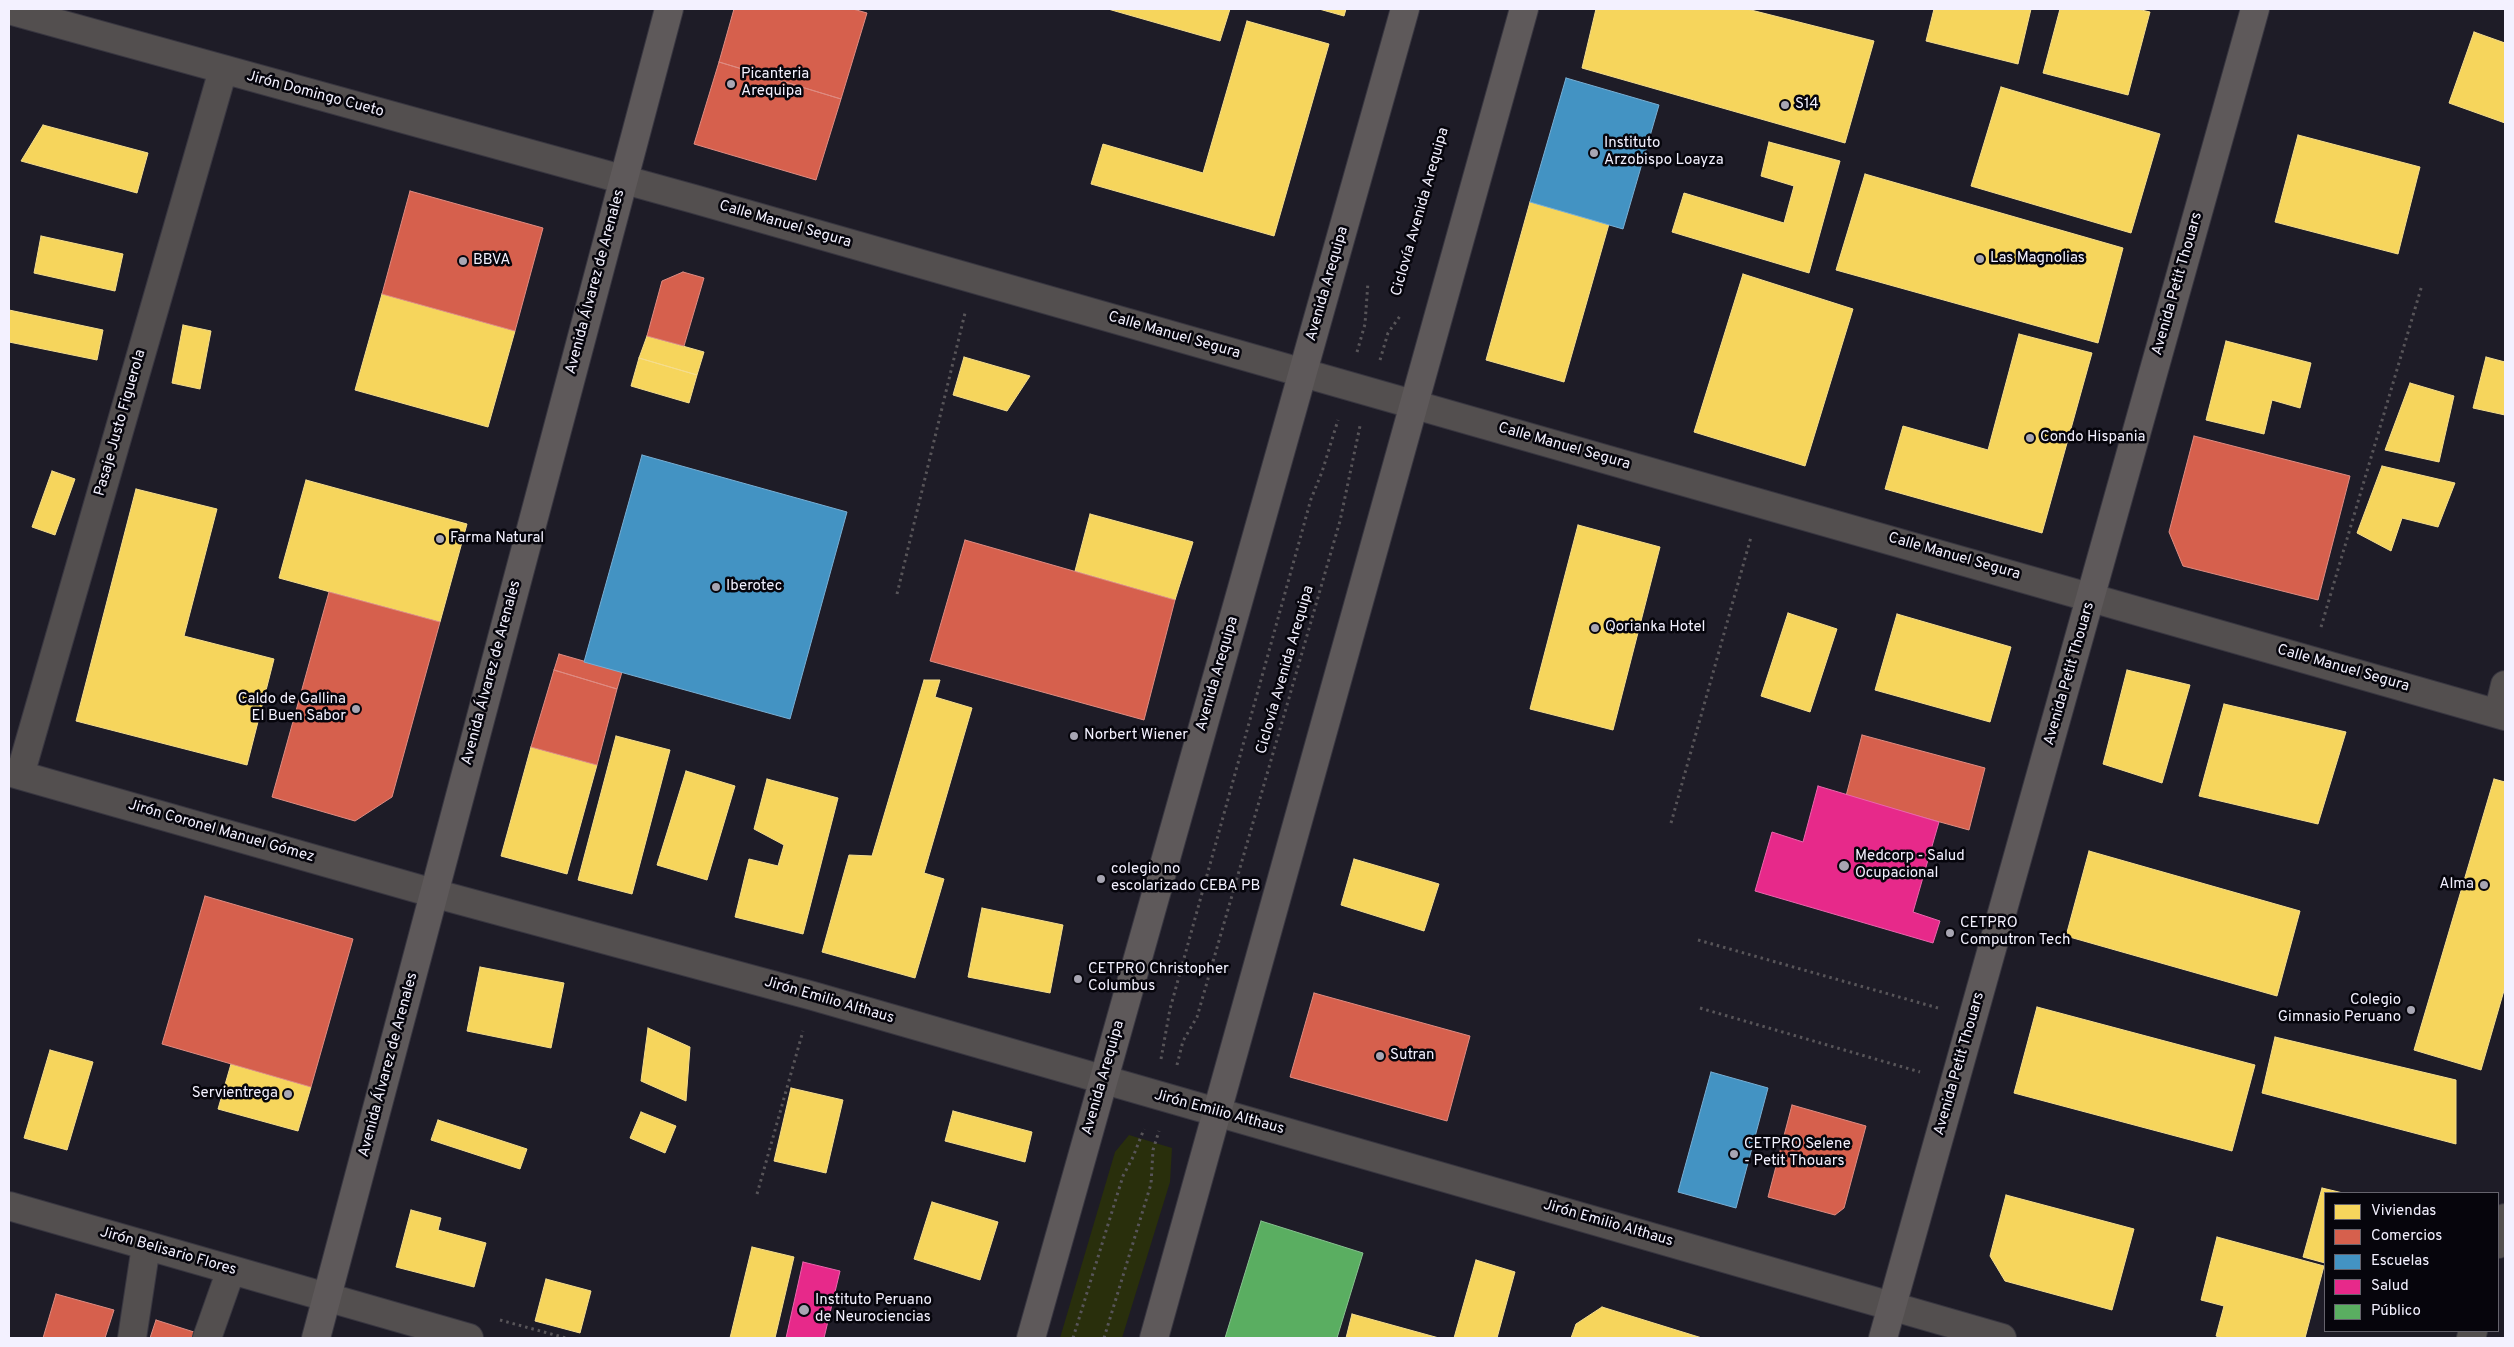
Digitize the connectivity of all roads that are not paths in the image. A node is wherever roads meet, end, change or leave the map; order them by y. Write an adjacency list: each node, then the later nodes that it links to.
1 (669, 9): 7 (main road, Avenida Álvarez de Arenales)
2 (1405, 9): 8 (main road, Avenida Arequipa)
3 (1524, 9): 9 (main road)
4 (2255, 9): 10 (main road, Avenida Petit Thouars)
5 (9, 10): 6 (street, Jirón Domingo Cueto)
6 (223, 70): 7 (street, Jirón Domingo Cueto); 13 (street, Pasaje Justo Figuerola)
7 (622, 179): 8 (street, Calle Manuel Segura); 14 (main road, Avenida Álvarez de Arenales)
8 (1303, 373): 9 (street, Calle Manuel Segura); 15 (main road, Avenida Arequipa)
9 (1414, 404): 10 (street, Calle Manuel Segura); 16 (main road)
10 (2092, 597): 12 (street, Calle Manuel Segura); 23 (main road, Avenida Petit Thouars)
11 (2505, 685): 12 (street)
12 (2502, 715)
13 (14, 774): 14 (street, Jirón Coronel Manuel Gómez)
14 (434, 893): 15 (street, Jirón Emilio Althaus); 22 (main road, Avenida Álvarez de Arenales)
15 (1104, 1080): 16 (street, Jirón Emilio Althaus); 28 (main road, Avenida Arequipa)
16 (1217, 1113): 23 (street, Jirón Emilio Althaus); 29 (main road)
17 (9, 1206): 20 (street, Jirón Belisario Flores)
18 (2505, 1218): 19 (street)
19 (2499, 1240)
20 (146, 1246): 21 (street, Jirón Belisario Flores); 24 (street)
21 (231, 1270): 22 (street, Jirón Belisario Flores); 25 (street)
22 (328, 1298): 26 (main road, Avenida Álvarez de Arenales); 27 (street, Jirón Belisario Flores)
23 (1892, 1306): 30 (main road, Avenida Petit Thouars); 31 (street, Jirón Emilio Althaus)
24 (132, 1338)
25 (207, 1338)
26 (316, 1338)
27 (469, 1338)
28 (1031, 1338)
29 (1154, 1338)
30 (1883, 1338)
31 (2002, 1338)

